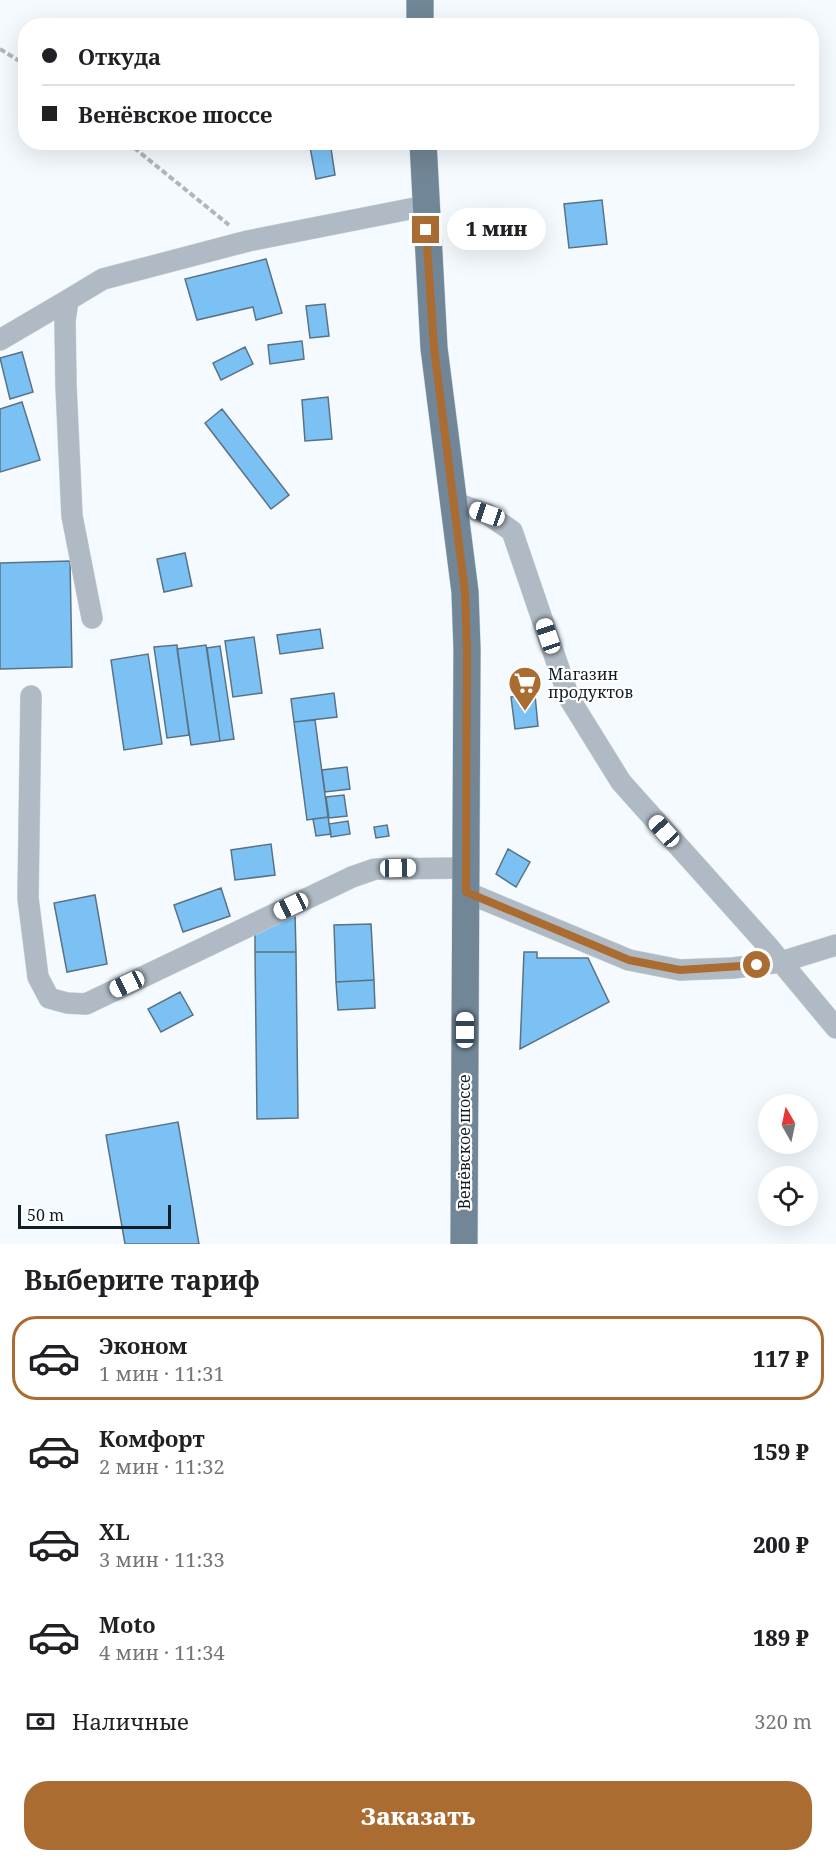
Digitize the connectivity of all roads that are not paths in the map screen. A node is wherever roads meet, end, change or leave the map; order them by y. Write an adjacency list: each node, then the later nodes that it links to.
1 (420, 0): 2 (main road)
2 (420, 18)
3 (423, 150): 4 (main road, Венёвское шоссе)
4 (425, 206): 5 (street); 7 (main road, Венёвское шоссе)
5 (68, 300): 6 (street); 8 (street)
6 (0, 340)
7 (454, 503): 10 (main road, Венёвское шоссе); 12 (street)
8 (92, 618)
9 (31, 696): 10 (street)
10 (466, 880): 12 (street); 14 (main road, Венёвское шоссе)
11 (836, 945): 12 (street)
12 (781, 962): 13 (street)
13 (836, 1028)
14 (464, 1244)

